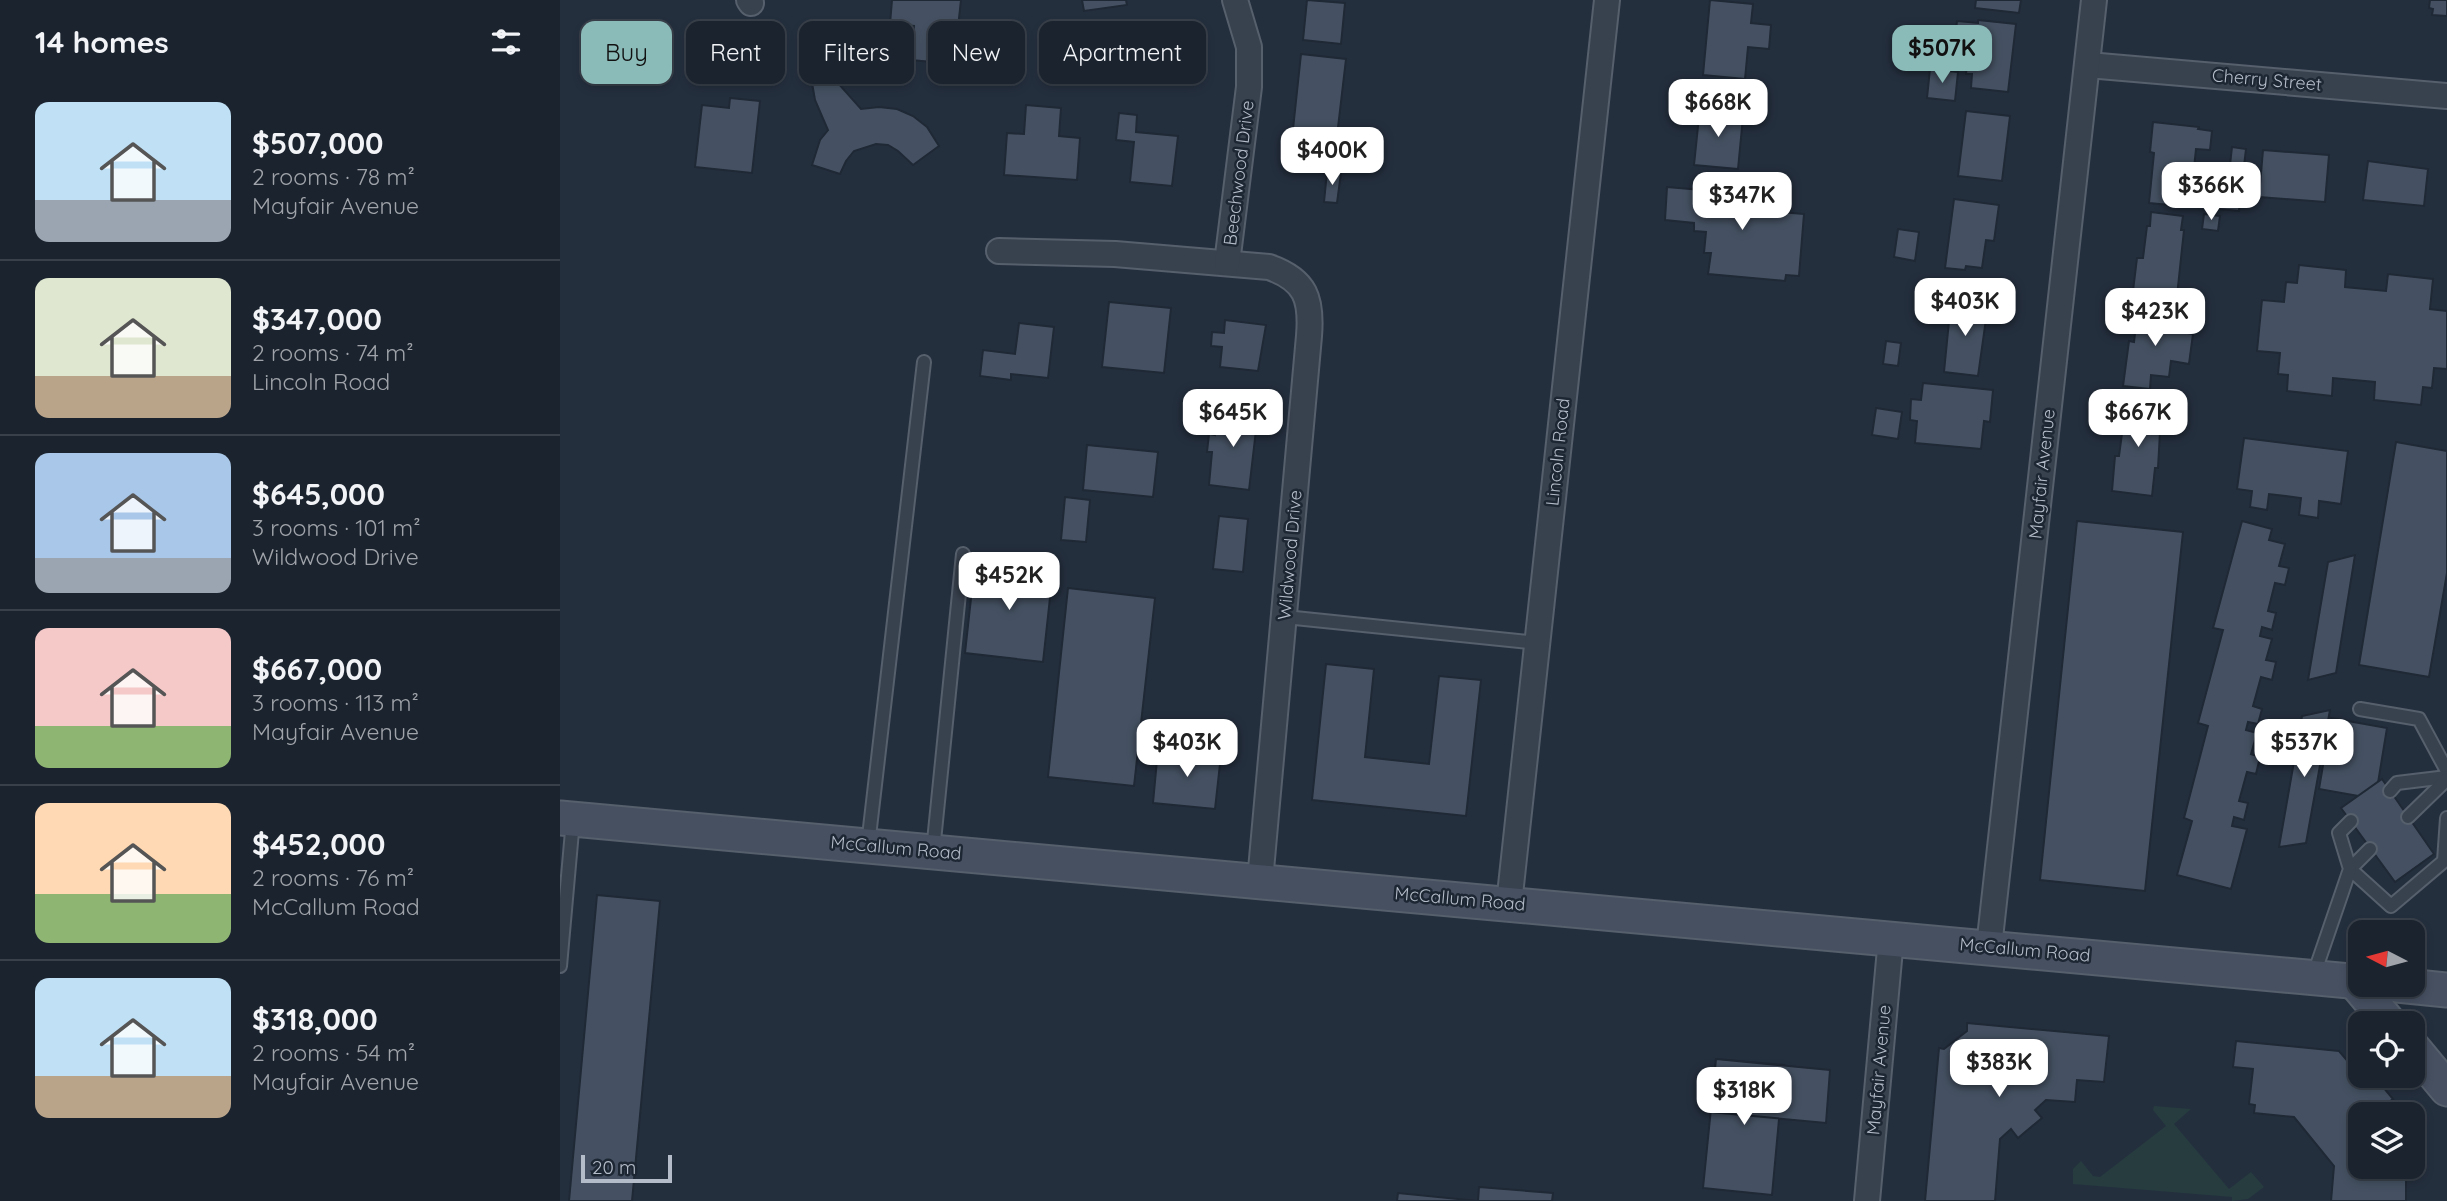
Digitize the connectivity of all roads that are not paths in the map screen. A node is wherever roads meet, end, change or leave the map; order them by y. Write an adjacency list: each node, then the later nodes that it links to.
1 (1235, 0): 7 (street, Beechwood Drive)
2 (1607, 0): 11 (street, Lincoln Road)
3 (2094, 0): 4 (street, Mayfair Avenue)
4 (2088, 65): 5 (street, Cherry Street); 27 (street, Mayfair Avenue)
5 (2447, 96)
6 (999, 251): 7 (street, Wildwood Drive)
7 (1227, 263): 10 (street, Wildwood Drive)
8 (924, 362): 20 (lane)
9 (963, 554): 22 (lane)
10 (1285, 617): 11 (lane); 24 (street, Wildwood Drive)
11 (1538, 643): 25 (street, Lincoln Road)
12 (2360, 709): 13 (lane)
13 (2447, 771)
14 (2447, 778): 15 (lane); 16 (lane)
15 (2390, 790)
16 (2408, 817)
17 (567, 818): 20 (main road, McCallum Road); 28 (lane)
18 (2447, 818): 23 (lane)
19 (2351, 821): 23 (lane)
20 (868, 846): 22 (main road, McCallum Road)
21 (2370, 849): 23 (lane)
22 (933, 852): 24 (main road, McCallum Road)
23 (2350, 869): 29 (lane)
24 (1260, 881): 25 (main road, McCallum Road)
25 (1509, 904): 26 (main road, McCallum Road)
26 (1891, 938): 27 (main road, McCallum Road); 35 (street, Mayfair Avenue)
27 (1989, 947): 29 (main road, McCallum Road)
28 (560, 966)
29 (2312, 977): 30 (main road, McCallum Road)
30 (2348, 980)
31 (2426, 988): 32 (main road)
32 (2447, 990)
33 (2425, 1062): 34 (main road)
34 (2447, 1088)
35 (1867, 1201)

